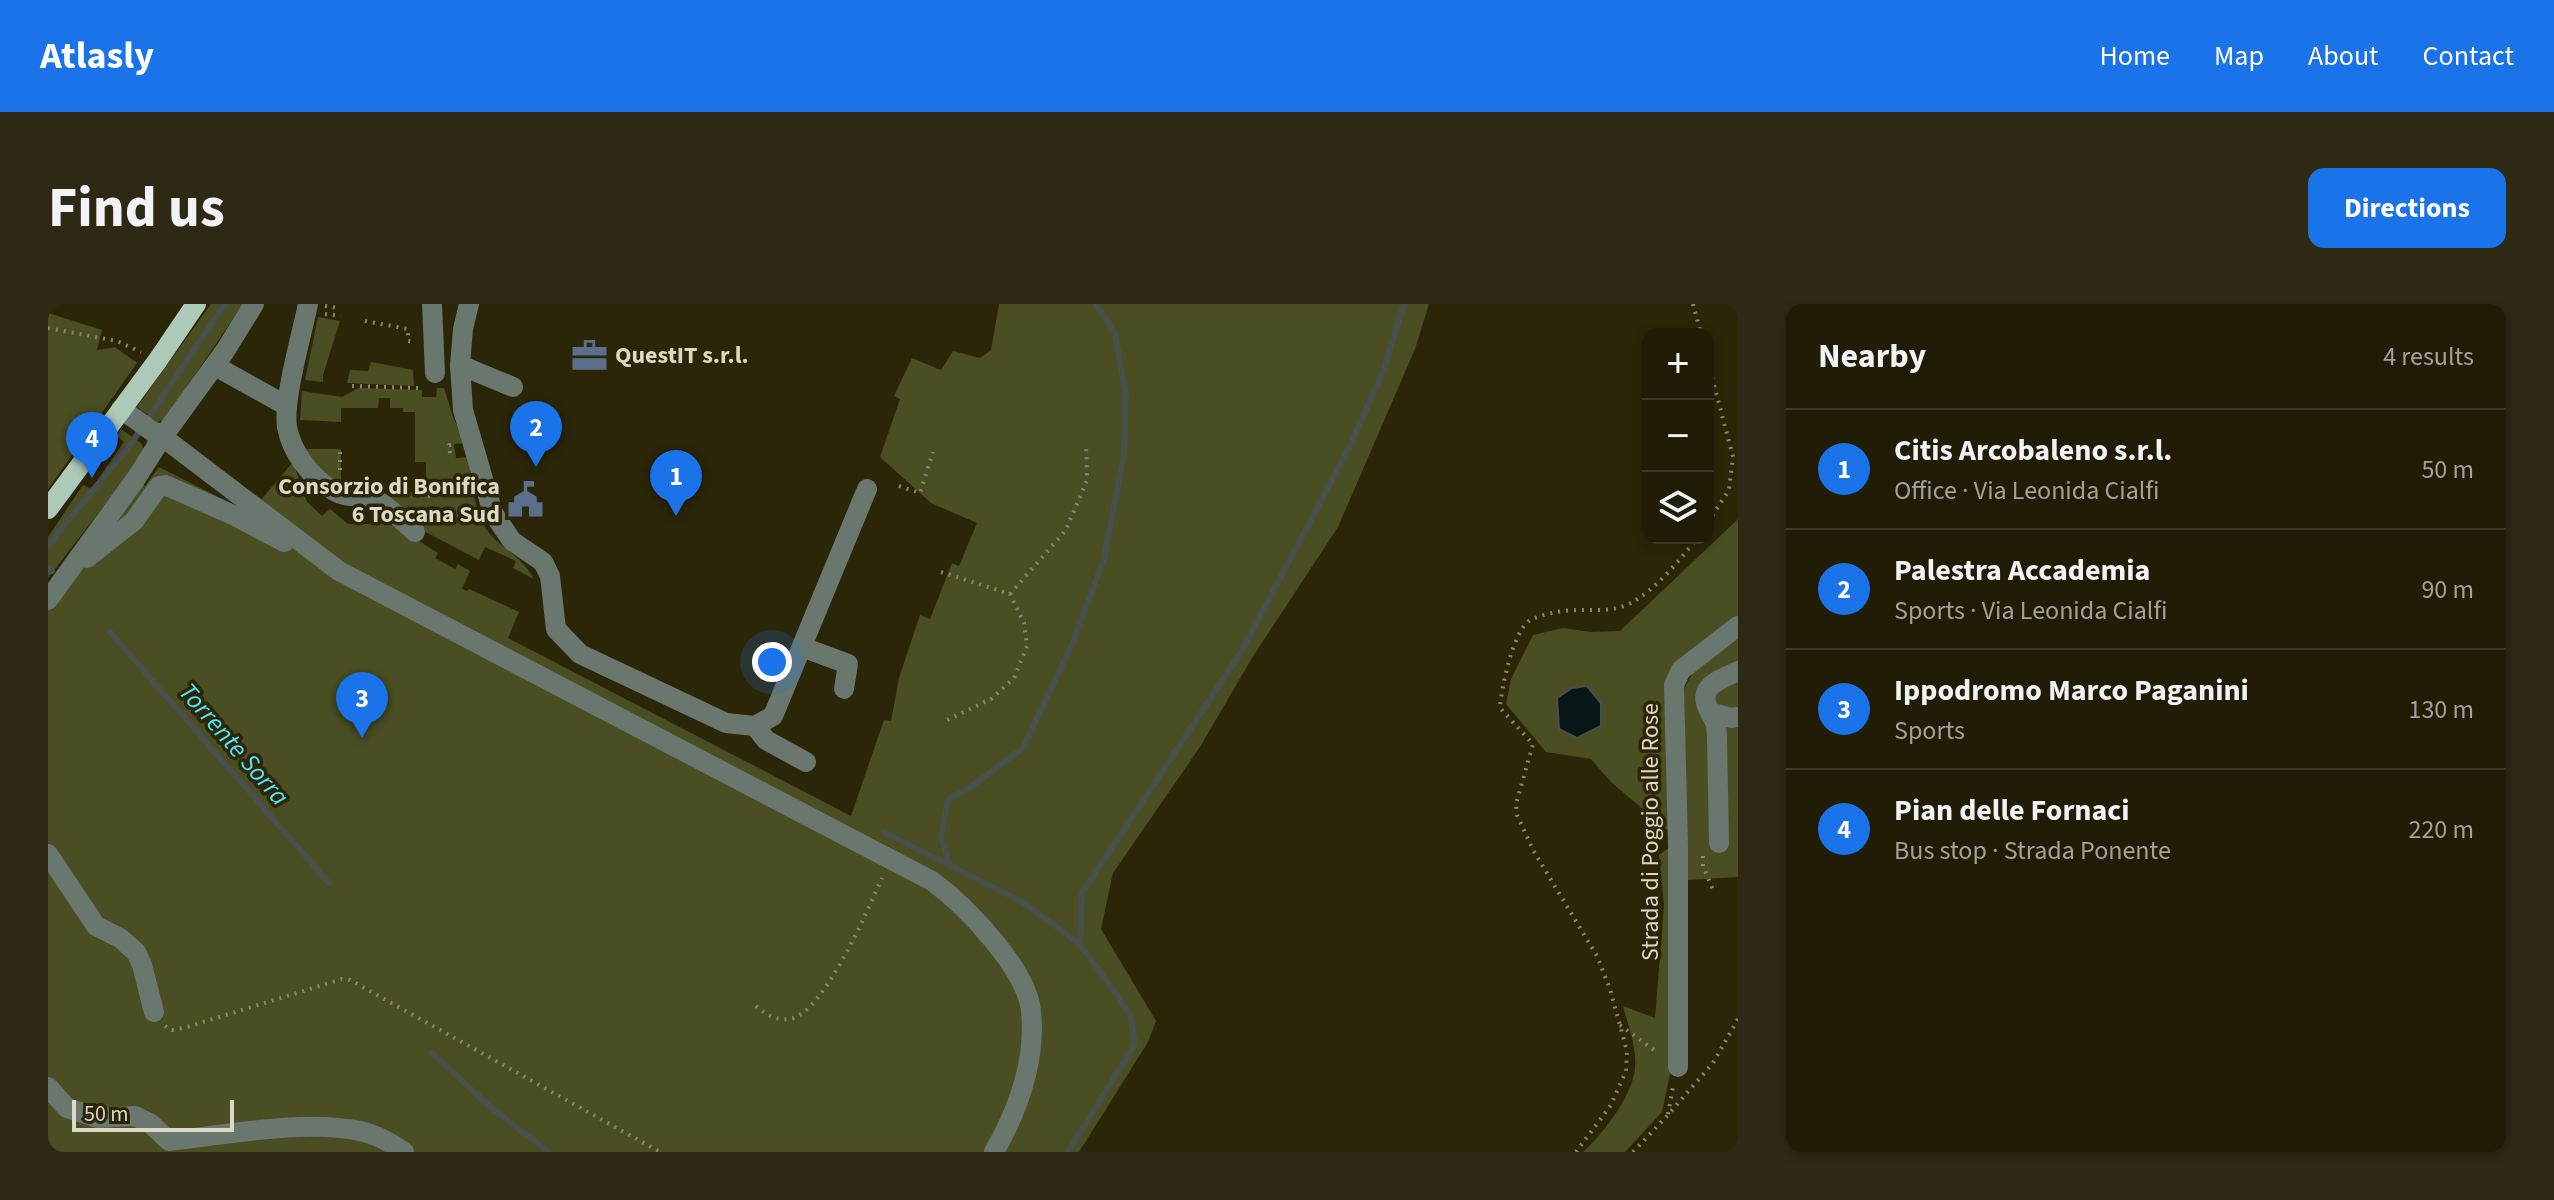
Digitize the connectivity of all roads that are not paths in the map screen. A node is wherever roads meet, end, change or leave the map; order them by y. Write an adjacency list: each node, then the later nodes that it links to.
1 (196, 304): 11 (main road)
2 (254, 304): 7 (street)
3 (308, 304): 10 (street)
4 (432, 304): 8 (street)
5 (469, 304): 6 (street)
6 (460, 365): 9 (street); 25 (street)
7 (215, 366): 10 (street); 12 (street)
8 (435, 373)
9 (513, 387)
10 (287, 406): 15 (street)
11 (126, 413): 12 (street); 14 (main road)
12 (156, 433): 16 (street); 17 (street)
13 (867, 489): 20 (street)
14 (48, 509)
15 (415, 532)
16 (339, 571): 17 (street); 33 (street)
17 (69, 574): 18 (street)
18 (48, 600)
19 (1738, 626): 30 (street, Strada di Poggio alle Rose)
20 (802, 647): 22 (street); 25 (street)
21 (1738, 671): 23 (street)
22 (844, 689)
23 (1710, 712): 24 (street); 27 (street)
24 (1738, 717)
25 (755, 726): 26 (street)
26 (806, 762)
27 (1719, 843)
28 (48, 854): 29 (street)
29 (154, 1012)
30 (1678, 1067)
31 (48, 1087): 32 (street)
32 (404, 1152)
33 (994, 1152)

